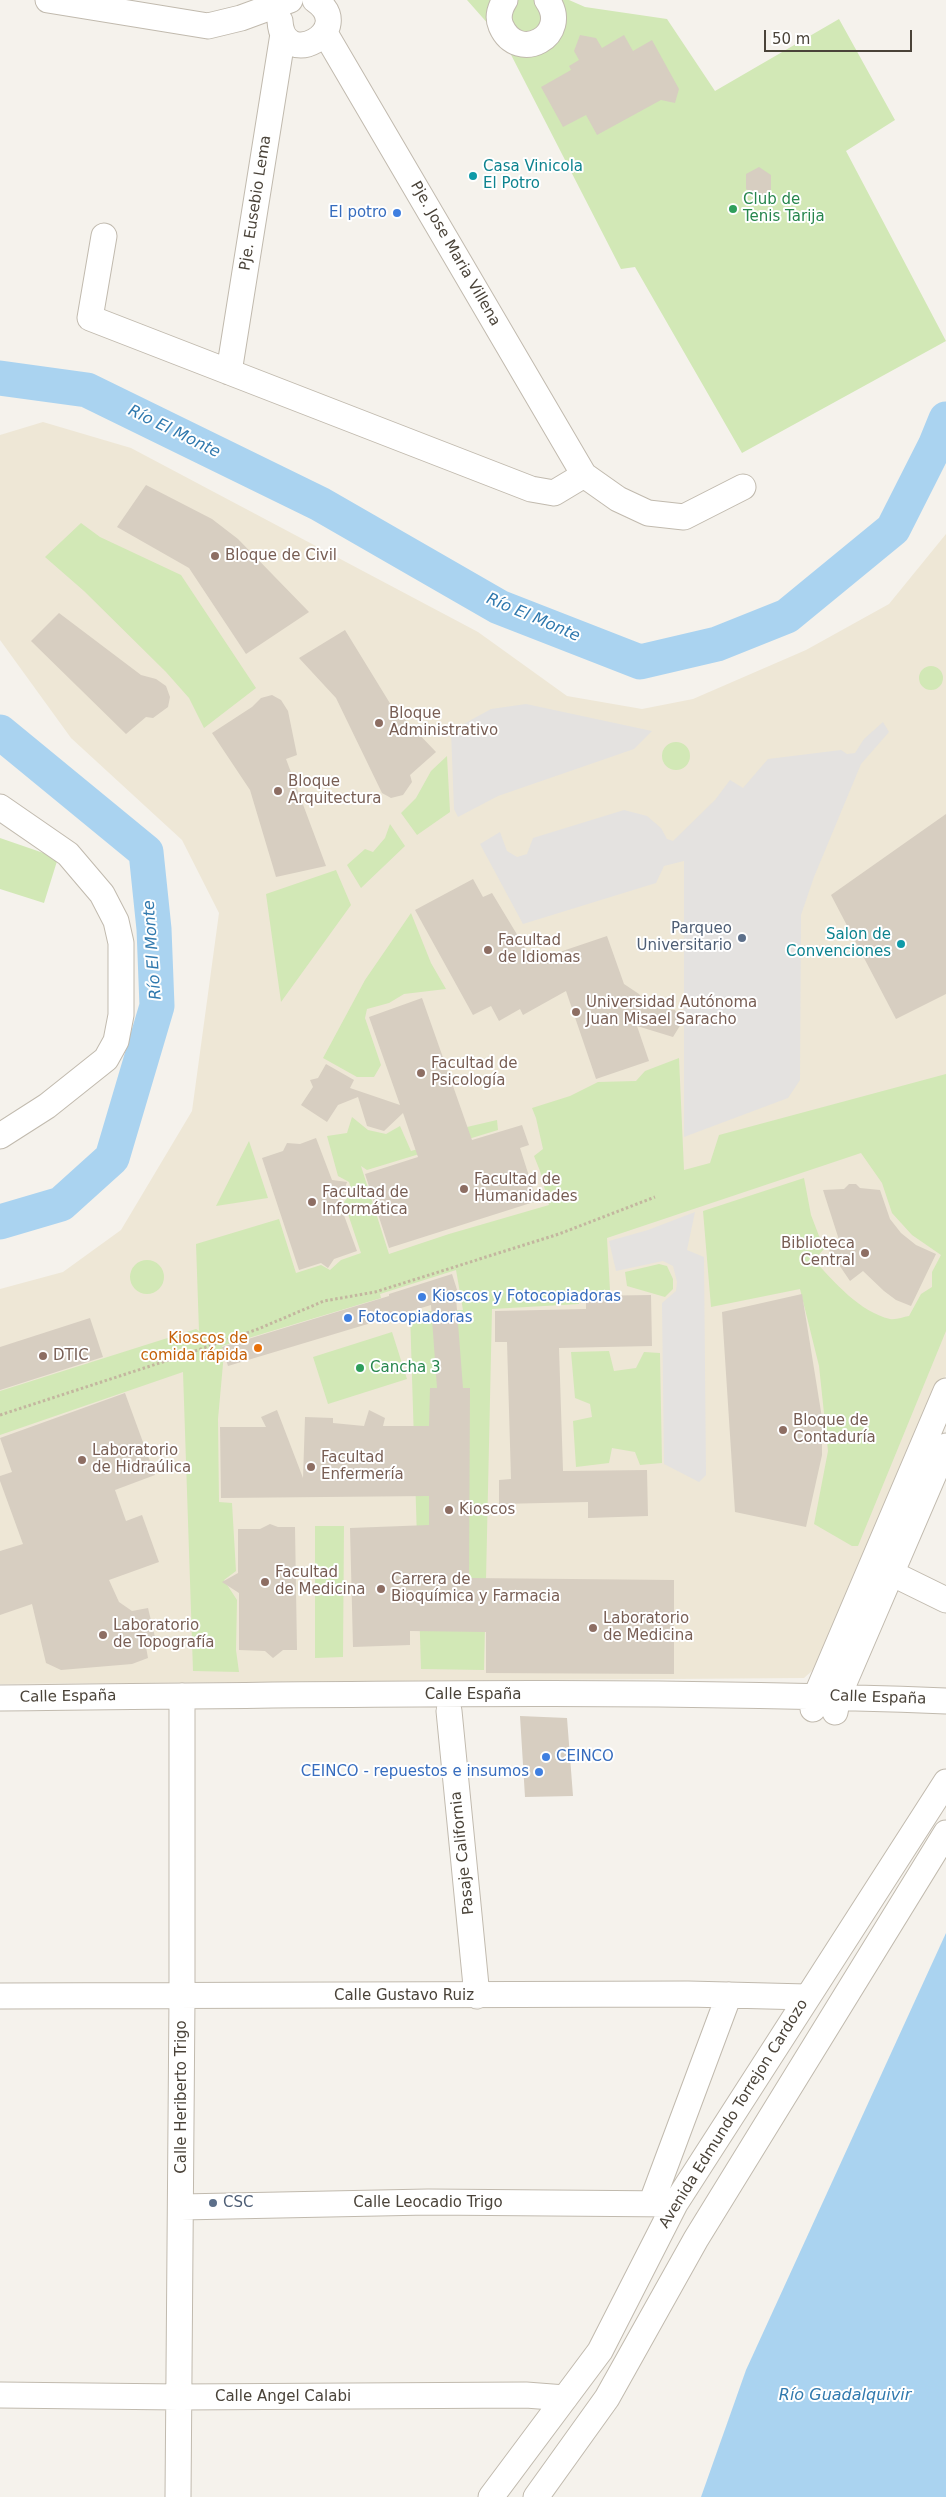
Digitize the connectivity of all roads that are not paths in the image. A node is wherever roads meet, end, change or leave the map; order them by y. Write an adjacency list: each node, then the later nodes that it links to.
1 (48, 0): 2 (street)
2 (291, 0): 7 (street, Pje. Eusebio Lema)
3 (315, 0): 6 (street)
4 (504, 0): 5 (street)
5 (547, 0)
6 (325, 33): 7 (street); 10 (street, Pje. Jose Maria Villena)
7 (283, 34): 9 (street, Pje. Eusebio Lema)
8 (104, 236): 9 (street)
9 (229, 372): 10 (street)
10 (584, 475): 11 (street)
11 (744, 487)
12 (0, 807): 13 (street)
13 (0, 1136)
14 (946, 1391): 21 (street)
15 (946, 1446): 16 (street)
16 (891, 1573): 17 (street); 21 (street)
17 (946, 1600)
18 (0, 1698): 20 (street, Calle España)
19 (946, 1701): 21 (street, Calle España)
20 (181, 1703): 21 (street, Calle España); 22 (street, Calle España); 23 (street, Calle España); 30 (street, Calle Heriberto Trigo)
21 (825, 1704): 23 (street, Calle España); 24 (street, Calle España)
22 (0, 1709)
23 (449, 1711): 29 (street, Pasaje California)
24 (946, 1715)
25 (946, 1782): 31 (street, Avenida Edmundo Torrejon Cardozo)
26 (946, 1833): 39 (street)
27 (729, 1995): 29 (street, Calle Gustavo Ruiz); 31 (street, Calle Gustavo Ruiz); 32 (street)
28 (0, 1996): 30 (street, Calle Gustavo Ruiz)
29 (478, 1996): 30 (street, Calle Gustavo Ruiz)
30 (182, 1997): 33 (street, Calle Heriberto Trigo)
31 (807, 1997): 32 (street, Avenida Edmundo Torrejon Cardozo)
32 (663, 2204): 33 (street, Calle Leocadio Trigo); 36 (street, Avenida Edmundo Torrejon Cardozo)
33 (181, 2207): 35 (street, Calle Heriberto Trigo)
34 (0, 2395): 35 (street, Calle Angel Calabi)
35 (179, 2397): 36 (street, Calle Angel Calabi); 37 (street, Calle Heriberto Trigo)
36 (565, 2398): 38 (street, Avenida Edmundo Torrejon Cardozo)
37 (178, 2497)
38 (492, 2497)
39 (536, 2497)

